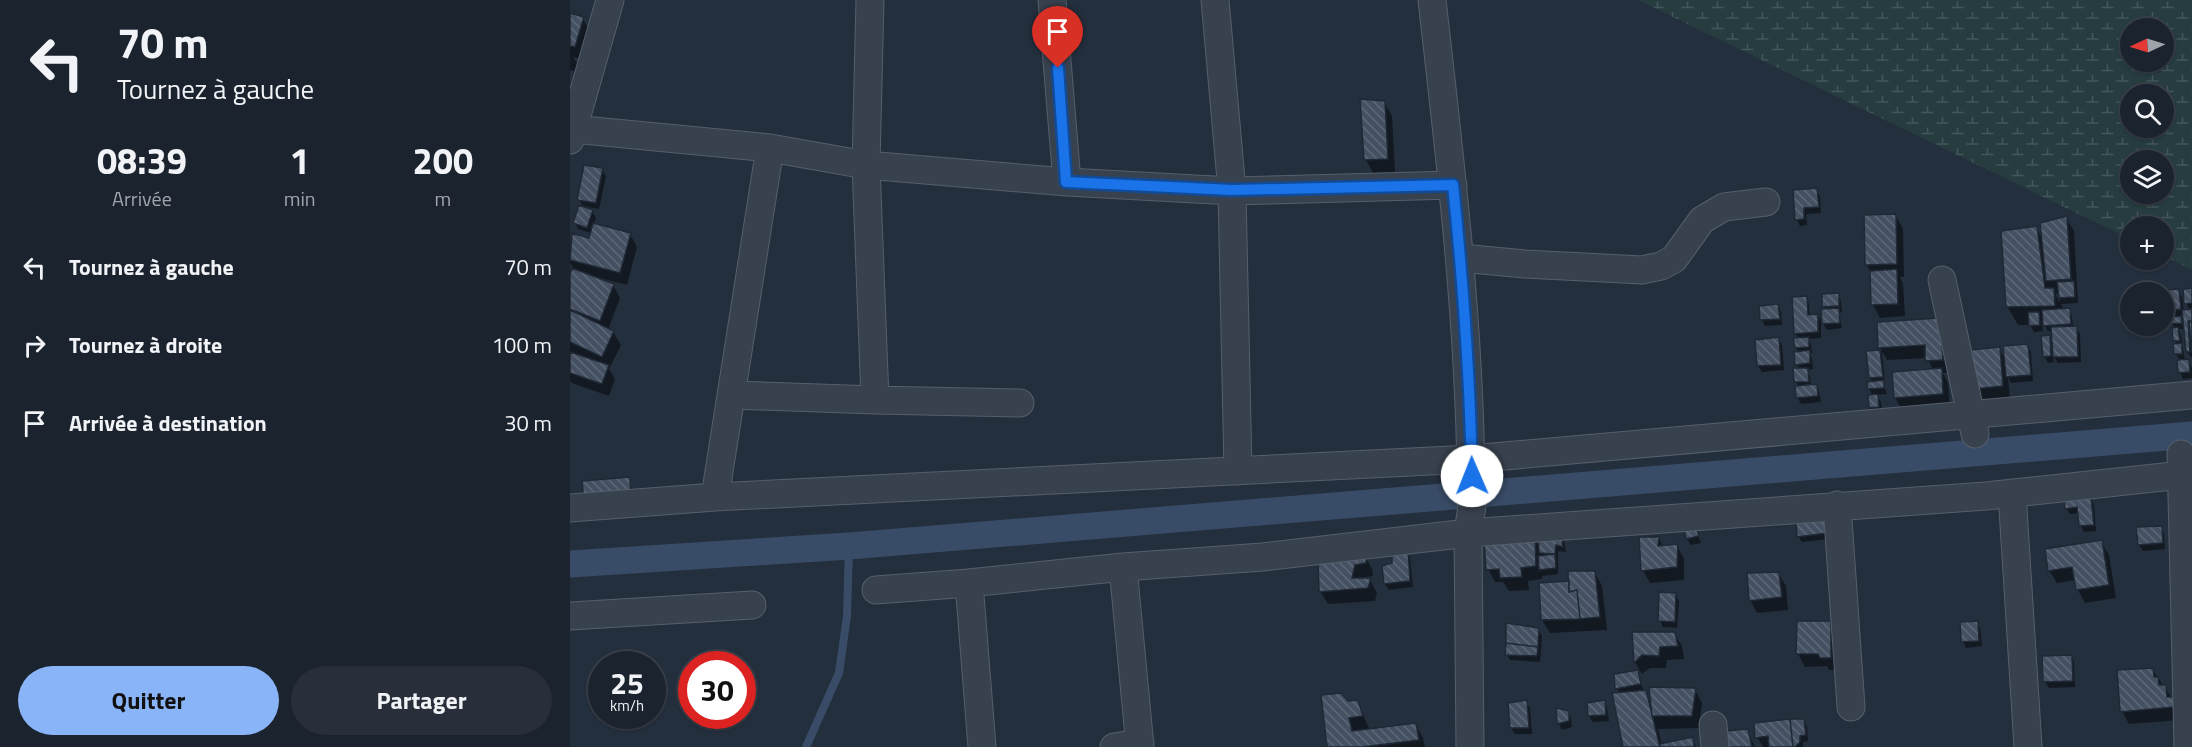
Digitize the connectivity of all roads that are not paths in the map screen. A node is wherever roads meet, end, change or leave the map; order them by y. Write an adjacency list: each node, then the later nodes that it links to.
1 (610, 0): 6 (street)
2 (870, 0): 8 (street)
3 (1052, 0): 9 (street)
4 (1215, 0): 11 (street)
5 (1432, 0): 10 (street)
6 (572, 135): 7 (street)
7 (770, 148): 8 (street); 15 (street)
8 (866, 165): 9 (street); 16 (street)
9 (1066, 182): 11 (street)
10 (1453, 185): 11 (street); 13 (street)
11 (1232, 190): 22 (street)
12 (1766, 202): 13 (street)
13 (1461, 258): 20 (street)
14 (1942, 280): 19 (street)
15 (732, 395): 16 (street); 24 (street)
16 (874, 400): 18 (street)
17 (2182, 402): 19 (street)
18 (1020, 403)
19 (1973, 424): 20 (street)
20 (1471, 468): 22 (street)
21 (2185, 468): 23 (street); 39 (street)
22 (1238, 471): 24 (street)
23 (2012, 493): 25 (street); 38 (street)
24 (715, 497): 27 (street)
25 (1836, 505): 28 (street); 34 (street)
26 (1472, 506): 28 (street)
27 (570, 508)
28 (1468, 533): 29 (street); 37 (street)
29 (1123, 567): 30 (street); 35 (street)
30 (969, 583): 31 (street); 36 (street)
31 (876, 590)
32 (752, 605): 33 (street)
33 (570, 616)
34 (1851, 707)
35 (1131, 746)
36 (982, 747)
37 (1470, 747)
38 (2028, 747)
39 (2188, 747)

